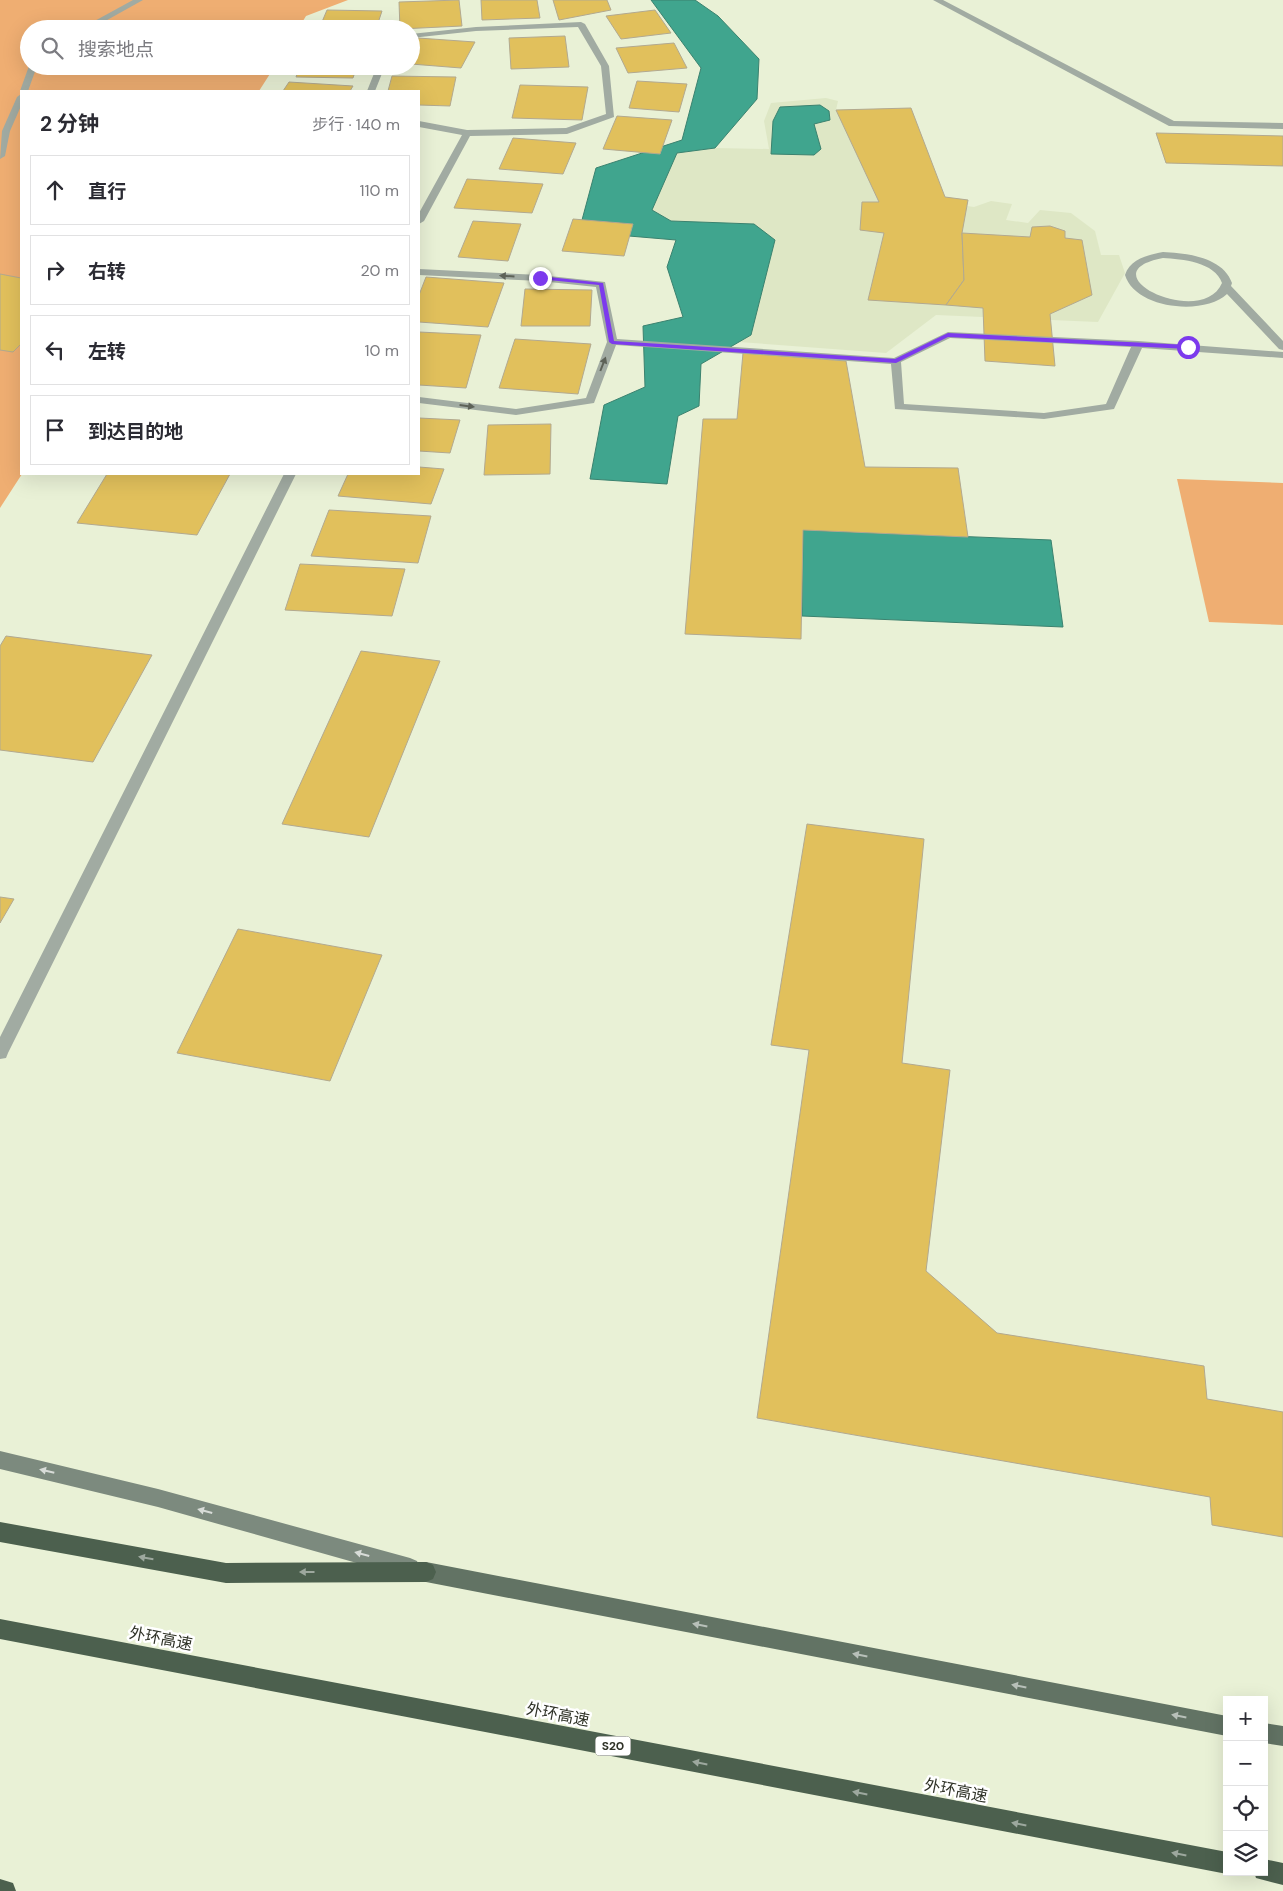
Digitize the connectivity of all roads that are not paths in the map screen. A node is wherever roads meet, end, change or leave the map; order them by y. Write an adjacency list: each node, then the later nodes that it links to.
1 (139, 0): 3 (street)
2 (937, 0): 11 (street)
3 (101, 20)
4 (420, 35): 12 (street)
5 (30, 75): 7 (street)
6 (378, 75): 8 (street)
7 (24, 90)
8 (372, 90)
9 (20, 99): 13 (street)
10 (420, 124): 12 (street)
11 (1283, 126)
12 (467, 133): 14 (street)
13 (0, 156)
14 (420, 219)
15 (420, 272): 17 (street, one-way to 15)
16 (1226, 287): 16 (street); 19 (street)
17 (612, 342): 21 (street); 22 (street, one-way to 17)
18 (1138, 344): 20 (street); 21 (street); 21 (street)
19 (1283, 347)
20 (1283, 355)
21 (896, 361)
22 (420, 400)
23 (289, 475): 24 (street)
24 (0, 1052)
25 (0, 1460): 27 (street, one-way to 25)
26 (0, 1532): 27 (highway, one-way to 26)
27 (426, 1572): 29 (main road, one-way to 27)
28 (0, 1629): 32 (highway, 外环高速 / S20, one-way to 28)
29 (1223, 1725)
30 (1268, 1734): 31 (main road)
31 (1283, 1736)
32 (1223, 1862)
33 (1268, 1871): 34 (highway)
34 (1283, 1874)
35 (0, 1890): 36 (highway)
36 (5, 1891)

